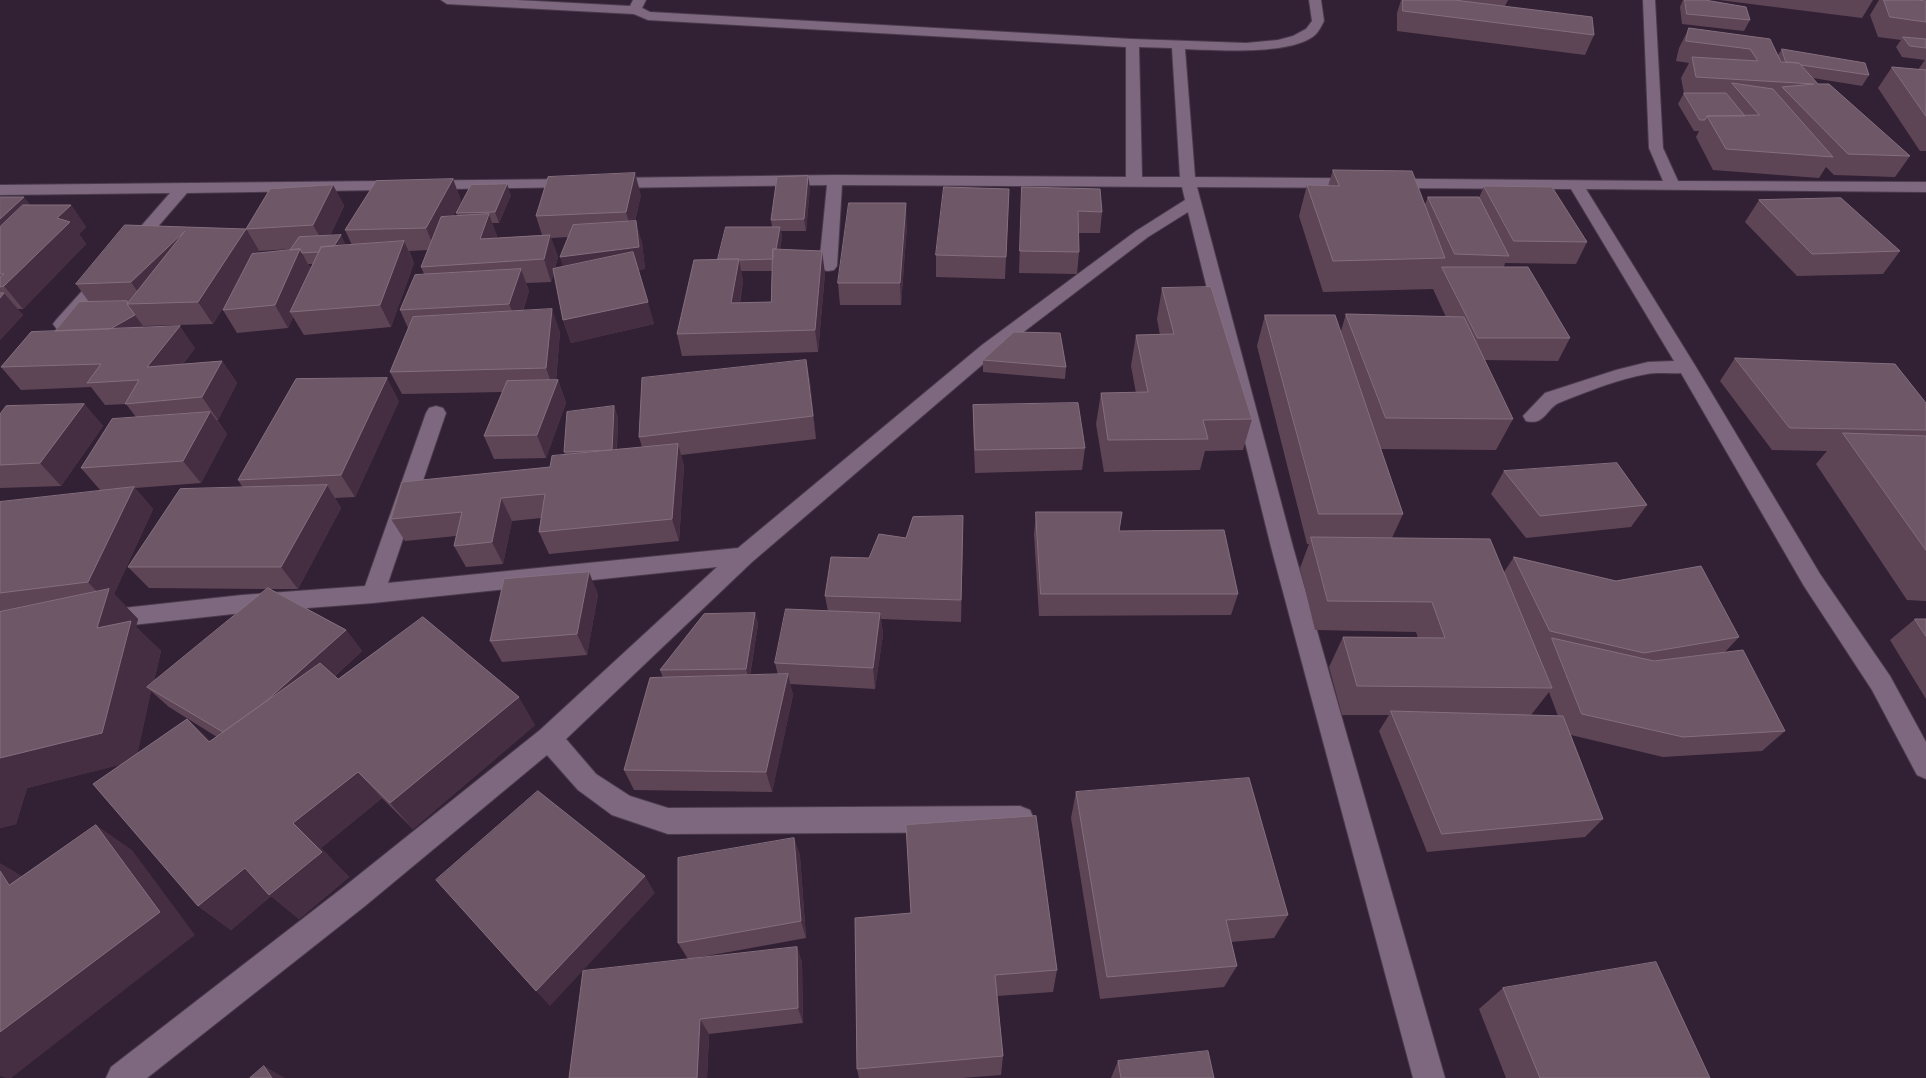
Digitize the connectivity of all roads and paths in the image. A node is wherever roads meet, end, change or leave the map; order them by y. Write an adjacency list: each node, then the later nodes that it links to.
1 (447, 0): 4 (street)
2 (1315, 0): 6 (street)
3 (1649, 0): 9 (street)
4 (638, 5): 5 (street)
5 (1132, 44): 6 (street); 8 (street)
6 (1178, 45): 14 (street)
7 (835, 180): 8 (street); 12 (street); 15 (street)
8 (1134, 181): 14 (street)
9 (1672, 184): 10 (street); 11 (street)
10 (1576, 185): 14 (street); 17 (street)
11 (1926, 187)
12 (182, 189): 13 (street); 16 (street)
13 (0, 190)
14 (1191, 191): 20 (street); 27 (street)
15 (828, 266)
16 (53, 335)
17 (1687, 368): 19 (street); 24 (street)
18 (436, 412): 21 (street)
19 (1533, 416)
20 (744, 556): 21 (street); 23 (street)
21 (374, 594): 22 (street)
22 (86, 621)
23 (549, 738): 25 (street); 26 (street)
24 (1926, 767)
25 (1036, 819)
26 (122, 1078)
27 (1429, 1078)

